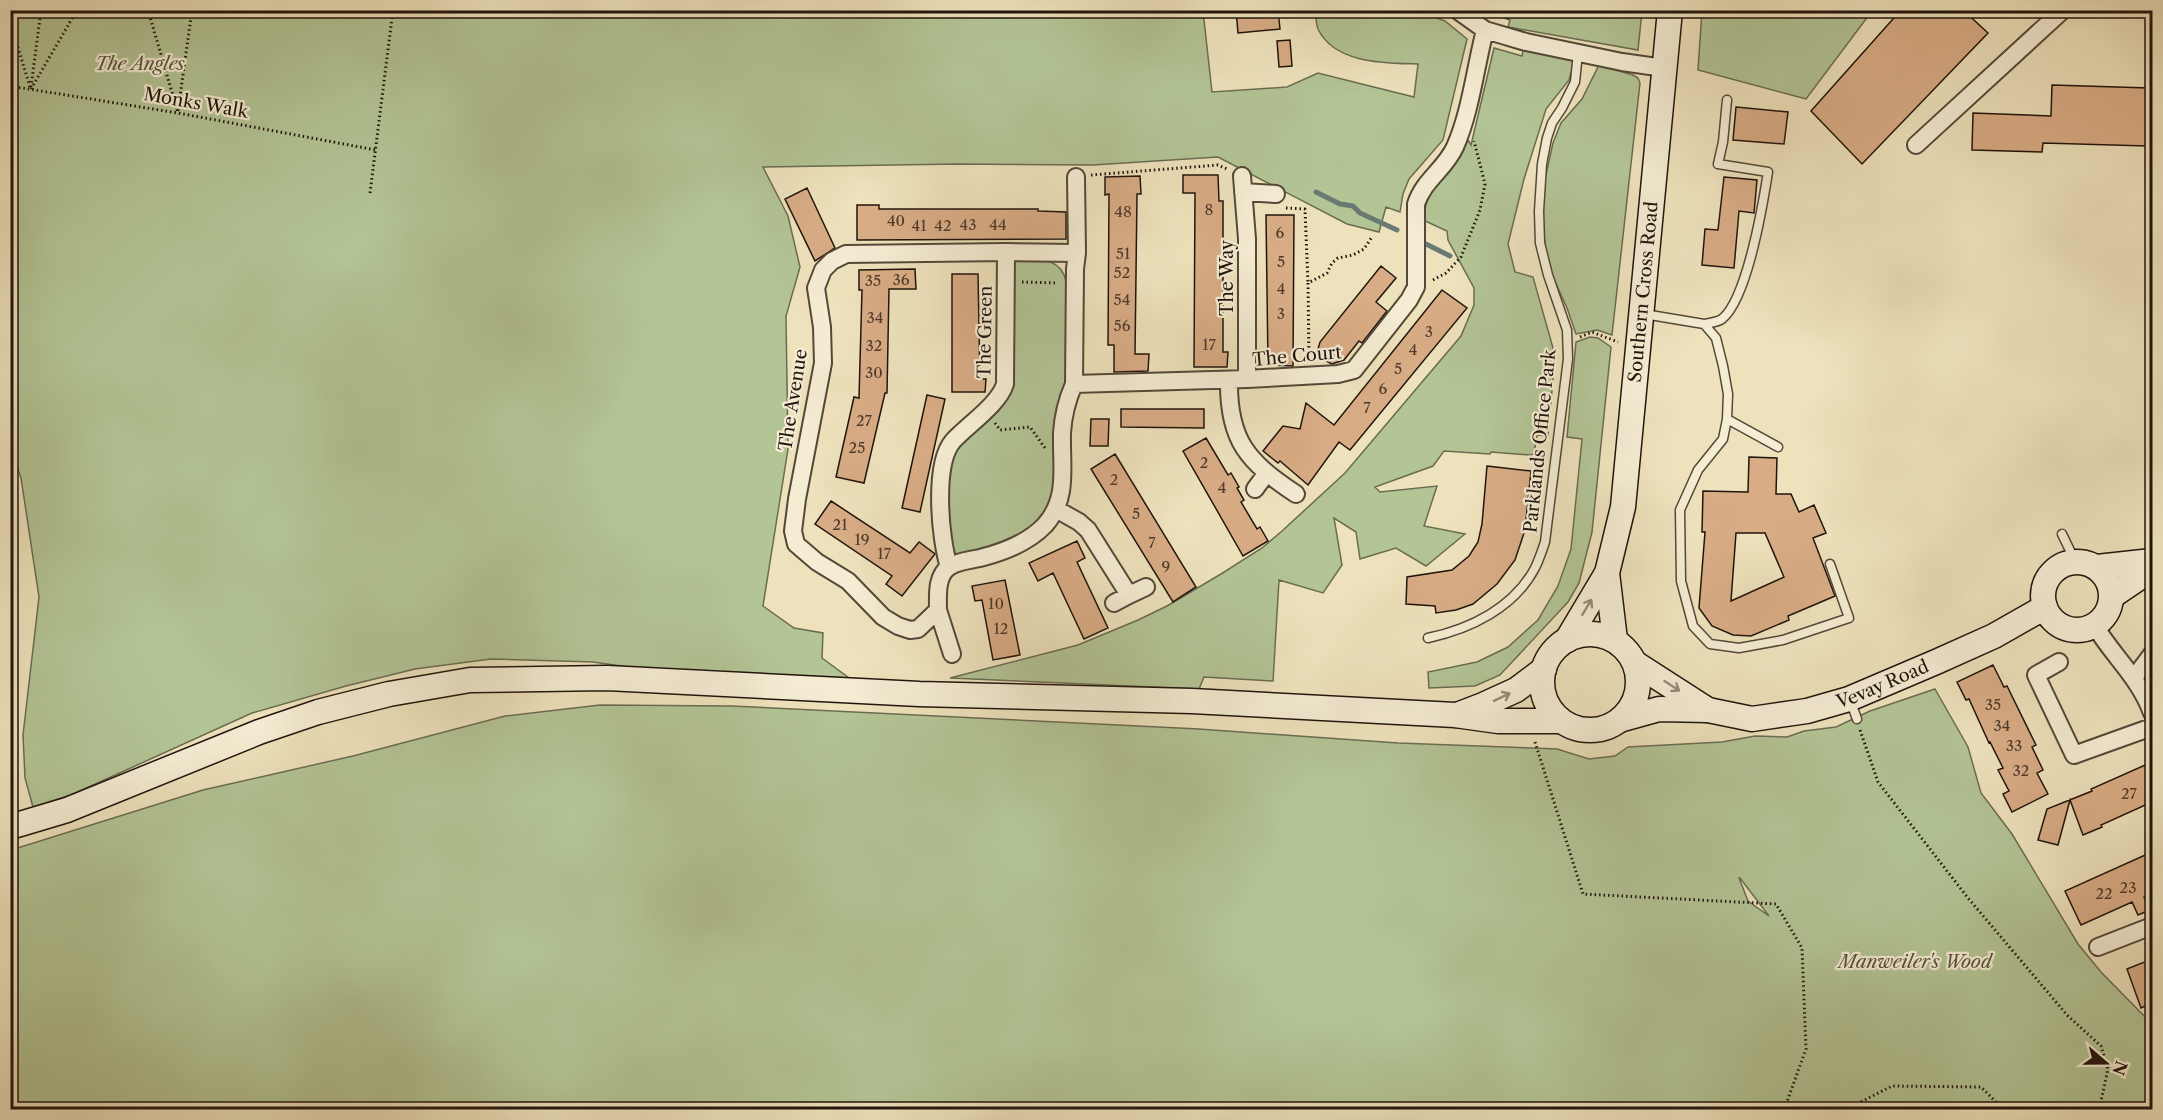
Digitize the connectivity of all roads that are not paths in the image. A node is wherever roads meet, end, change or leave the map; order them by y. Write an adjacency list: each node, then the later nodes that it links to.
1 (1457, 10): 4 (street)
2 (1670, 10): 6 (main road, Southern Cross Road)
3 (2063, 10): 8 (street)
4 (1485, 30): 5 (street); 15 (street, The Court)
5 (1578, 52): 6 (street); 36 (lane, Parklands Office Park)
6 (1664, 68): 13 (main road, Southern Cross Road)
7 (1727, 100): 14 (lane)
8 (1916, 145)
9 (1076, 177): 12 (street)
10 (1280, 201): 15 (street, The Way)
11 (1006, 252): 12 (street, The Avenue); 28 (street, The Green); 34 (street, The Avenue)
12 (1077, 253): 17 (street)
13 (1640, 314): 14 (lane); 30 (main road, Southern Cross Road)
14 (1704, 324): 18 (lane)
15 (1247, 379): 16 (street, The Court)
16 (1229, 380): 17 (street); 20 (street)
17 (1070, 392): 23 (street)
18 (1727, 419): 19 (lane); 26 (lane)
19 (1778, 447)
20 (1266, 474): 21 (street); 22 (street)
21 (1255, 489)
22 (1296, 495)
23 (1056, 509): 28 (street); 31 (street)
24 (2062, 534): 27 (lane)
25 (2152, 561): 27 (main road)
26 (1830, 564)
27 (2086, 564): 32 (main road); 33 (main road)
28 (949, 567): 34 (street)
29 (2152, 569): 32 (main road)
30 (1607, 573): 37 (main road, Southern Cross Road, one-way to 30); 38 (main road, Southern Cross Road)
31 (1146, 587)
32 (2112, 596): 35 (main road)
33 (2045, 607): 35 (main road); 45 (main road, Vevay Road)
34 (938, 610): 39 (street)
35 (2095, 626): 44 (street)
36 (1428, 638)
37 (1567, 640): 38 (main road); 43 (main road)
38 (1615, 640): 42 (main road)
39 (952, 654)
40 (2152, 654): 44 (street)
41 (2059, 662): 50 (street)
42 (1635, 663): 45 (main road, Vevay Road, one-way to 45); 48 (main road)
43 (1544, 669): 47 (main road, one-way to 43); 49 (main road)
44 (2134, 678): 46 (street)
45 (1708, 710): 48 (main road, Vevay Road)
46 (2152, 713)
47 (1455, 716): 49 (main road); 51 (main road)
48 (1623, 719): 49 (main road)
49 (1560, 721)
50 (2152, 726)
51 (10, 827)
52 (2152, 926): 53 (street)
53 (2098, 947)

